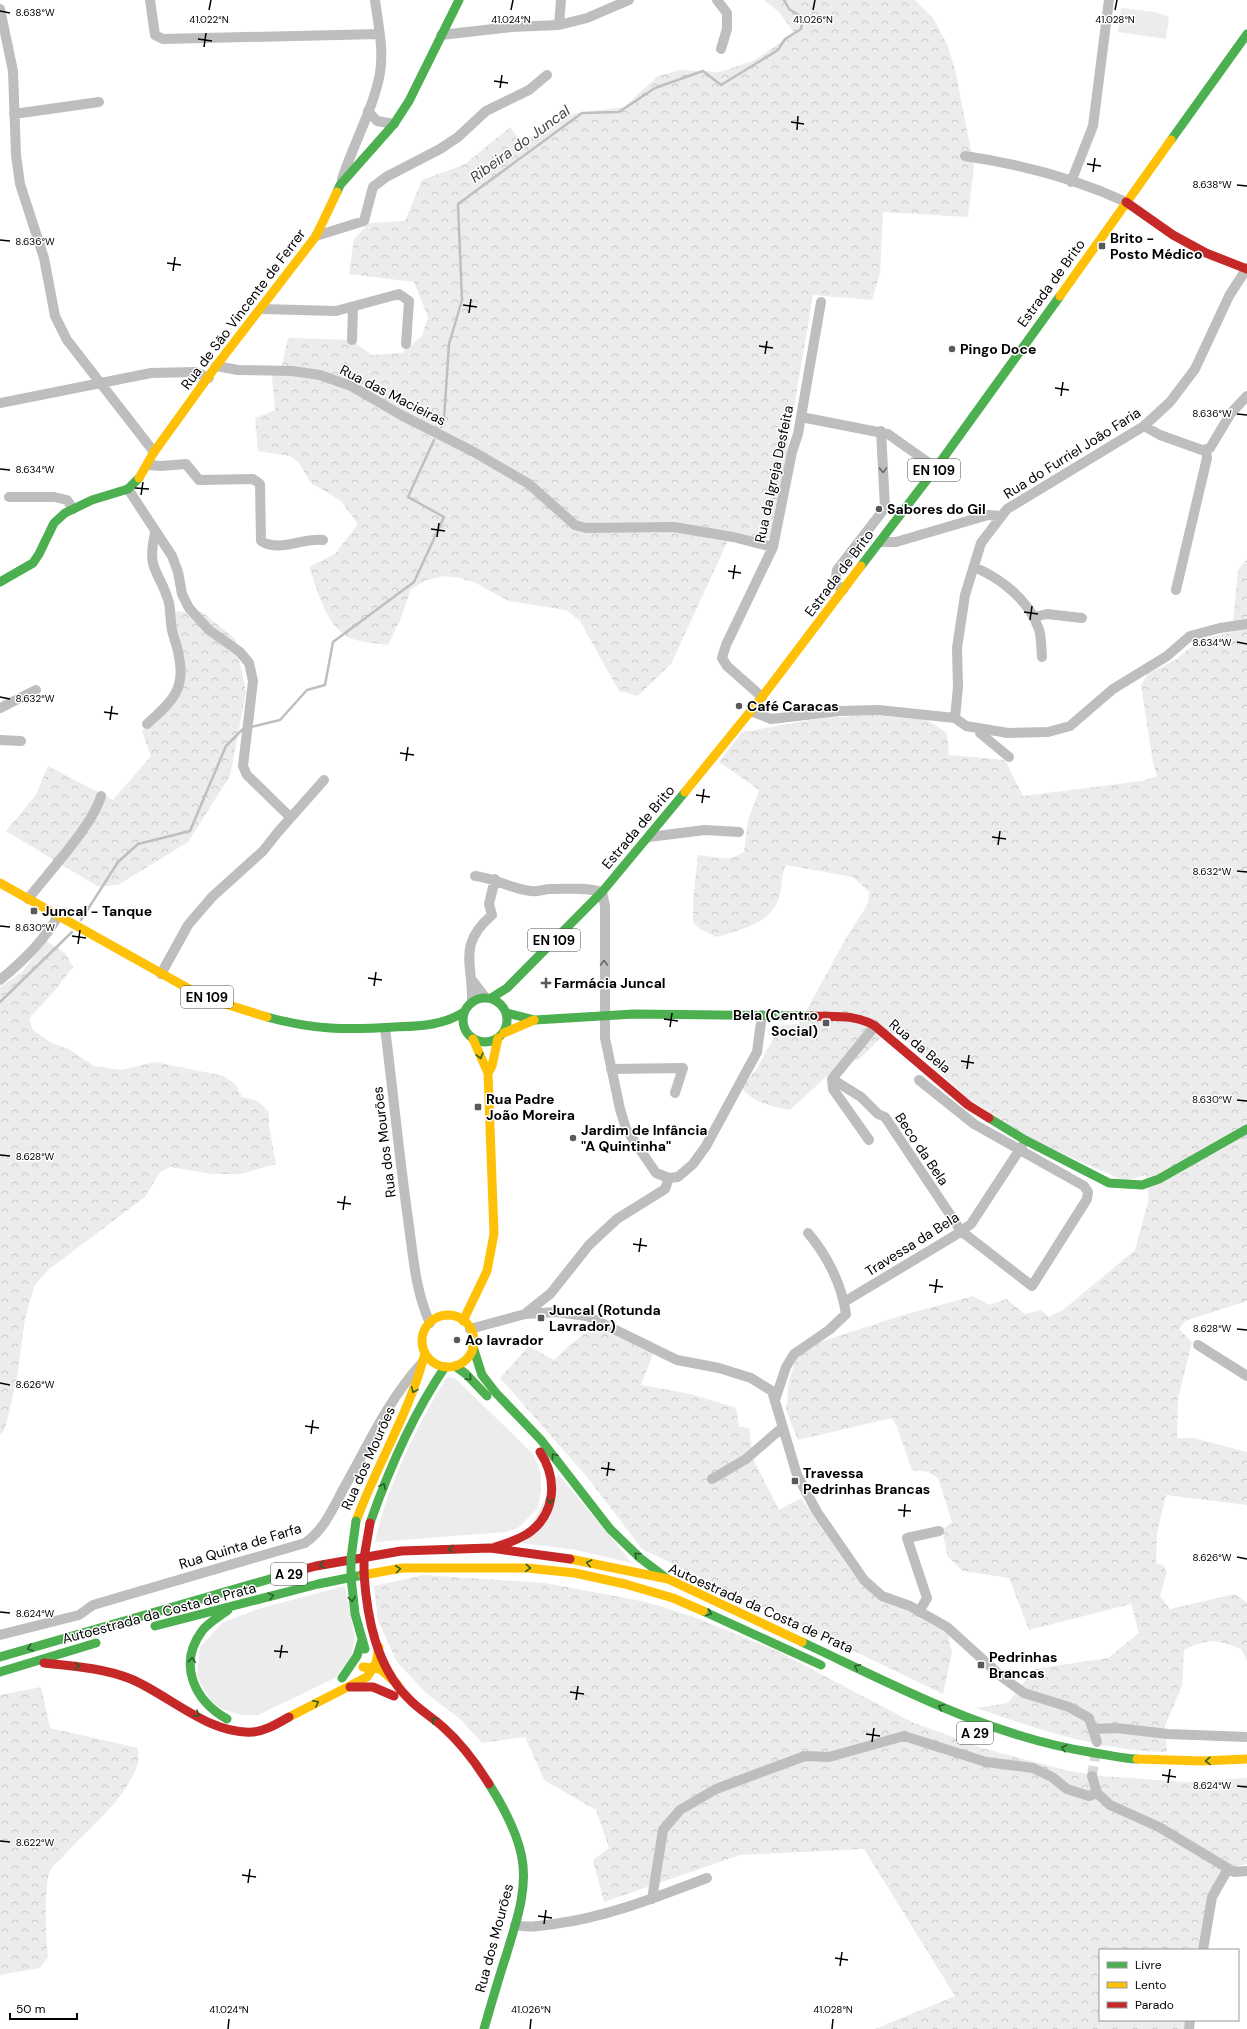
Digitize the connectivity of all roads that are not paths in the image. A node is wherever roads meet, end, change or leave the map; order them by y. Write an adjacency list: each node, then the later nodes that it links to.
1 (150, 0): 10 (street)
2 (375, 0): 10 (street)
3 (459, 0): 12 (main road, Rua de São Vincente de Ferrer)
4 (562, 0): 9 (street)
5 (629, 0): 9 (street)
6 (717, 0): 13 (street)
7 (1109, 0): 20 (street)
8 (0, 9): 17 (street)
9 (559, 25): 12 (street)
10 (379, 34): 16 (street)
11 (1247, 34): 22 (main road, Estrada de Brito / EN 109)
12 (441, 35): 18 (main road, Rua de São Vincente de Ferrer)
13 (721, 49)
14 (546, 75): 23 (street)
15 (99, 102): 17 (street)
16 (368, 111): 18 (street); 21 (street)
17 (14, 114): 32 (street)
18 (394, 124): 21 (main road, Rua de São Vincente de Ferrer)
19 (965, 156): 20 (street)
20 (1071, 182): 22 (street)
21 (340, 185): 23 (main road, Rua de São Vincente de Ferrer)
22 (1126, 202): 24 (main road); 41 (main road, Estrada de Brito / EN 109)
23 (316, 236): 27 (main road, Rua de São Vincente de Ferrer)
24 (1247, 268): 36 (street, Rua do Furriel João Faria)
25 (821, 302): 35 (street, Rua da Igreja Desfeita)
26 (353, 308): 27 (street); 28 (street); 29 (street)
27 (261, 309): 30 (main road, Rua de São Vincente de Ferrer)
28 (352, 340)
29 (406, 344)
30 (216, 366): 31 (main road, Rua de São Vincente de Ferrer); 49 (street, Rua das Macieiras)
31 (209, 378): 32 (street); 39 (main road, Rua de São Vincente de Ferrer)
32 (100, 383): 34 (street); 39 (street)
33 (1247, 396): 38 (street)
34 (0, 403)
35 (802, 417): 37 (street); 49 (street, Rua da Igreja Desfeita)
36 (1144, 426): 38 (street); 45 (street, Rua do Furriel João Faria)
37 (881, 431): 41 (street); 52 (street, one-way to 52)
38 (1206, 450): 53 (street)
39 (154, 452): 40 (main road, Rua de São Vincente de Ferrer)
40 (148, 465): 42 (main road, Rua de São Vincente de Ferrer); 47 (street)
41 (936, 468): 48 (main road, Estrada de Brito / EN 109)
42 (128, 489): 44 (main road); 46 (street)
43 (9, 497): 44 (street)
44 (72, 509): 51 (main road)
45 (1001, 516): 48 (street, Rua do Furriel João Faria); 50 (street)
46 (155, 533): 63 (street); 70 (street)
47 (323, 540)
48 (880, 542): 52 (main road, Estrada de Brito / EN 109)
49 (773, 547): 59 (street, Rua da Igreja Desfeita)
50 (974, 567): 54 (street); 62 (street)
51 (0, 582)
52 (843, 590): 59 (main road, Estrada de Brito / EN 109)
53 (1176, 590)
54 (1034, 617): 55 (street); 57 (street)
55 (1082, 618)
56 (1247, 624): 64 (street)
57 (1042, 657)
58 (36, 690): 60 (street)
59 (762, 697): 61 (main road, Estrada de Brito / EN 109)
60 (0, 708)
61 (751, 711): 62 (street); 72 (main road, Estrada de Brito / EN 109)
62 (955, 718): 64 (street)
63 (147, 724)
64 (979, 729): 67 (street)
65 (0, 740): 66 (street)
66 (21, 741)
67 (1009, 757)
68 (324, 780): 70 (street)
69 (101, 796): 77 (street)
70 (290, 817): 79 (street)
71 (739, 832): 72 (street)
72 (649, 838): 76 (main road, Estrada de Brito / EN 109)
73 (475, 876): 74 (street)
74 (495, 879): 76 (street); 80 (street)
75 (0, 883): 77 (main road, EN 109)
76 (602, 892): 82 (main road, Estrada de Brito / EN 109); 88 (street, one-way to 76)
77 (28, 899): 78 (main road, EN 109)
78 (58, 916): 79 (main road, EN 109); 81 (street)
79 (161, 974): 92 (main road, EN 109)
80 (471, 978): 83 (street); 84 (street)
81 (0, 980)
82 (506, 988): 83 (main road, Estrada de Brito / EN 109); 85 (main road)
83 (488, 997): 84 (main road, EN 109); 85 (main road)
84 (472, 1002): 86 (main road, EN 109)
85 (505, 1010): 89 (main road, Rua da Bela); 93 (main road)
86 (464, 1012): 90 (main road, EN 109); 94 (main road)
87 (762, 1015): 88 (main road, Rua da Bela); 91 (main road, Rua da Bela); 104 (street)
88 (604, 1016): 89 (main road, Rua da Bela); 95 (street)
89 (535, 1020): 93 (main road, Rua da Bela)
90 (439, 1025): 92 (main road, EN 109); 94 (main road, EN 109)
91 (875, 1026): 97 (street); 102 (main road, Rua da Bela)
92 (385, 1028): 112 (street, Rua dos Mourões)
93 (501, 1035): 94 (main road, EN 109); 96 (main road)
94 (470, 1036): 96 (main road, one-way to 96)
95 (611, 1069): 99 (street); 104 (street)
96 (488, 1073): 113 (main road)
97 (832, 1080): 101 (street); 105 (street, Beco da Bela)
98 (918, 1080): 103 (street, Rua da Bela)
99 (675, 1093)
100 (1247, 1129): 102 (main road, Rua da Bela)
101 (869, 1140)
102 (1025, 1140): 103 (street, Travessa da Bela)
103 (1019, 1150): 105 (street, Travessa da Bela); 107 (street, Rua da Bela)
104 (669, 1178): 108 (street)
105 (961, 1231): 107 (street, Beco da Bela); 109 (street, Travessa da Bela)
106 (808, 1233): 109 (street)
107 (1032, 1286)
108 (551, 1293): 110 (street); 111 (street)
109 (844, 1302): 120 (street)
110 (556, 1312): 111 (street); 120 (street)
111 (525, 1314): 113 (street)
112 (430, 1323): 113 (main road); 116 (main road)
113 (467, 1325): 115 (main road)
114 (1198, 1345): 119 (street)
115 (473, 1347): 117 (main road); 125 (main road, one-way to 115)
116 (424, 1357): 118 (main road); 129 (street, Rua Quinta de Farfa); 131 (main road, Rua dos Mourões, one-way to 131, bridge)
117 (455, 1366): 118 (main road); 124 (main road, one-way to 124)
118 (445, 1367): 132 (main road, Rua dos Mourões, one-way to 118, bridge)
119 (1247, 1376)
120 (775, 1400): 121 (street)
121 (783, 1427): 122 (street); 127 (street)
122 (712, 1479)
123 (939, 1531): 127 (street)
124 (490, 1548): 125 (main road, Autoestrada da Costa de Prata / A 29, one-way to 124); 133 (main road, Autoestrada da Costa de Prata / A 29, one-way to 133)
125 (668, 1579): 147 (main road, Autoestrada da Costa de Prata / A 29, one-way to 125)
126 (234, 1606): 128 (main road, Autoestrada da Costa de Prata / A 29); 135 (main road, Autoestrada da Costa de Prata / A 29, one-way to 135); 143 (main road, one-way to 126)
127 (919, 1612): 144 (street)
128 (145, 1629)
129 (0, 1635)
130 (109, 1639): 134 (main road, Autoestrada da Costa de Prata)
131 (362, 1640): 136 (main road, Rua dos Mourões); 138 (main road)
132 (379, 1647): 136 (main road); 139 (main road, Rua dos Mourões)
133 (0, 1657)
134 (38, 1662): 137 (main road, Autoestrada da Costa de Prata); 140 (main road, one-way to 140)
135 (826, 1667)
136 (374, 1668): 138 (main road); 139 (main road); 140 (main road); 141 (main road, Rua dos Mourões)
137 (0, 1672)
138 (342, 1678): 142 (main road)
139 (398, 1684): 148 (main road, Rua dos Mourões, one-way to 139)
140 (346, 1687): 141 (main road)
141 (394, 1696): 148 (main road, Rua dos Mourões)
142 (266, 1718)
143 (237, 1721)
144 (1094, 1729): 145 (street); 146 (street)
145 (1247, 1737)
146 (1097, 1742)
147 (1247, 1759)
148 (478, 1769): 155 (main road, Rua dos Mourões)
149 (1092, 1776): 150 (street)
150 (1097, 1793): 151 (street); 154 (street)
151 (1228, 1869): 152 (street); 156 (street)
152 (1247, 1871)
153 (707, 1878): 154 (street)
154 (652, 1899): 155 (street)
155 (515, 1925): 157 (main road, Rua dos Mourões)
156 (1203, 1949)
157 (484, 2029)

